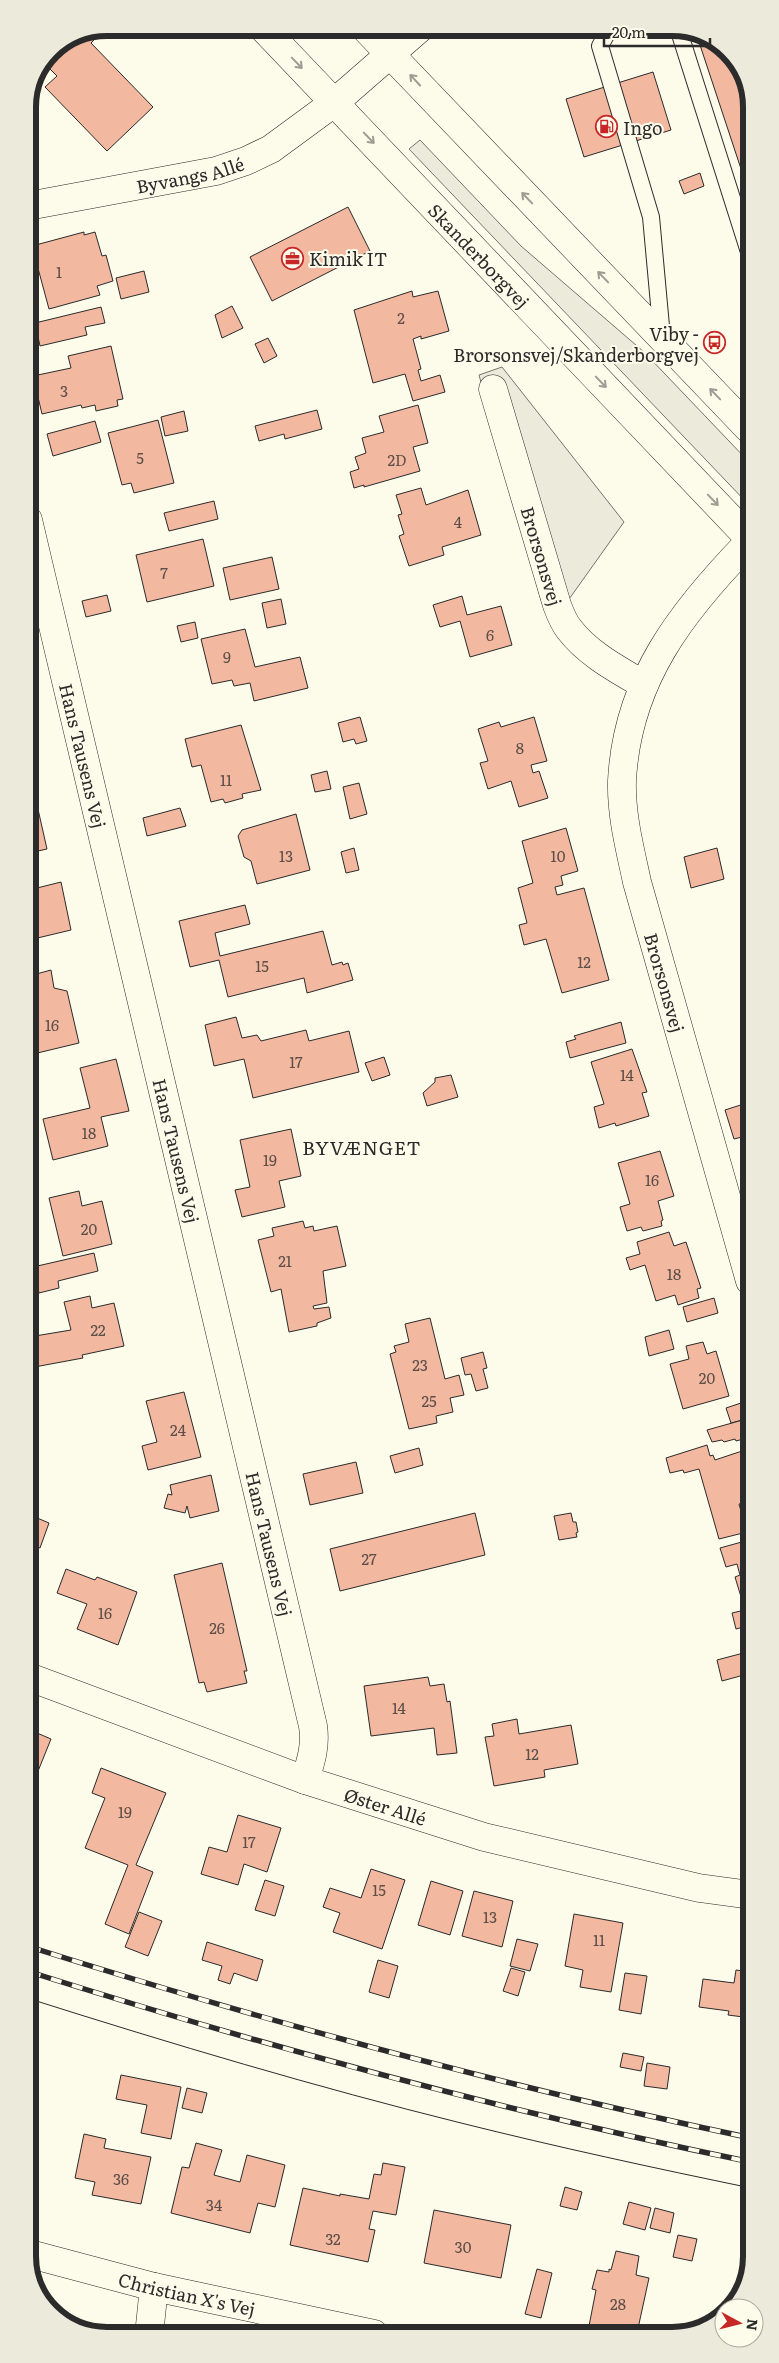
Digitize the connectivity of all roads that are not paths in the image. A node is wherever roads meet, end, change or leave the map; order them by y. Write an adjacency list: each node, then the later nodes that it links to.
1 (271, 36): 7 (street, Skanderborgvej, one-way to 7)
2 (373, 36): 6 (street)
3 (411, 36): 6 (street)
4 (606, 36): 10 (lane)
5 (681, 37): 9 (lane)
6 (390, 54): 7 (street); 10 (street, one-way to 6)
7 (335, 102): 8 (street, Byvangs Allé); 13 (street, Skanderborgvej, one-way to 13)
8 (36, 205)
9 (743, 233)
10 (662, 339): 12 (street, one-way to 10)
11 (493, 389): 16 (street, Brorsonsvej)
12 (743, 423)
13 (743, 532)
14 (743, 549): 16 (street, Brorsonsvej)
15 (36, 554): 19 (street, Hans Tausens Vej)
16 (644, 686): 17 (street, Brorsonsvej)
17 (743, 1253)
18 (36, 1679): 19 (street, Øster Allé)
19 (305, 1780): 20 (street, Øster Allé)
20 (743, 1894)
21 (36, 2256): 22 (street, Christian X's Vej)
22 (154, 2287): 23 (street); 24 (street, Christian X's Vej)
23 (150, 2327)
24 (341, 2327)

